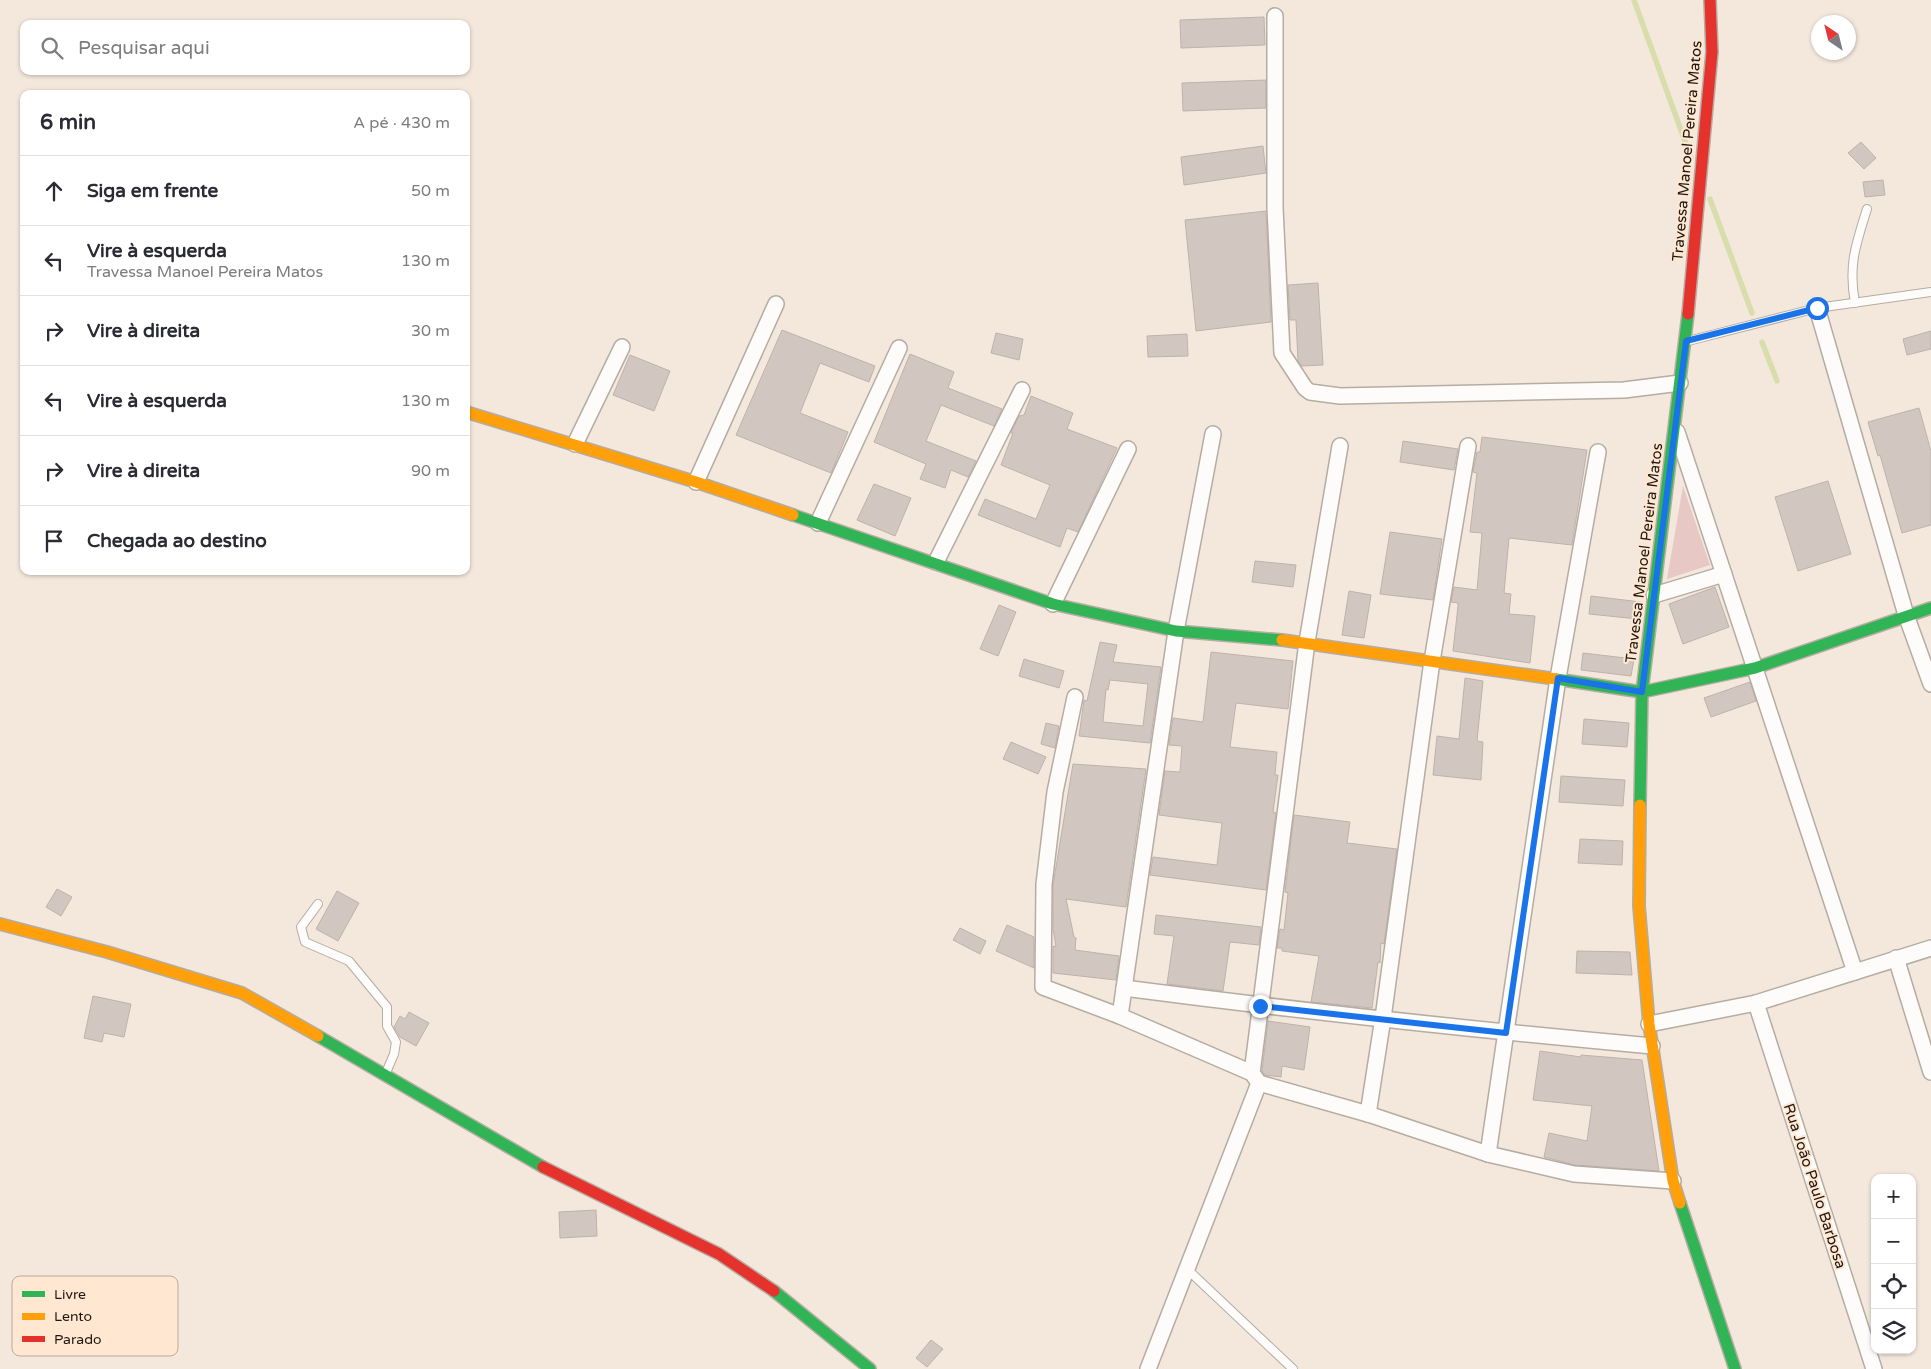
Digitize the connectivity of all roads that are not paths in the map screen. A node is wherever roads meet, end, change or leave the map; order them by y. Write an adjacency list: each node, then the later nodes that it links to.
1 (1710, 0): 8 (street, Travessa Manoel Pereira Matos)
2 (1275, 16): 11 (street)
3 (1868, 209): 5 (lane)
4 (1931, 292): 5 (lane)
5 (1855, 303): 7 (lane)
6 (776, 304): 21 (street)
7 (1817, 308): 8 (lane); 28 (street)
8 (1686, 341): 11 (street, Travessa Manoel Pereira Matos)
9 (622, 347): 16 (street)
10 (900, 348): 22 (street)
11 (1680, 383): 14 (street, Travessa Manoel Pereira Matos)
12 (1022, 390): 23 (street)
13 (470, 413): 16 (street)
14 (1675, 426): 24 (street); 25 (street, Travessa Manoel Pereira Matos)
15 (1213, 434): 29 (street)
16 (574, 444): 21 (street)
17 (1340, 446): 30 (street)
18 (1468, 446): 31 (street)
19 (1128, 449): 26 (street)
20 (1598, 452): 33 (street)
21 (696, 482): 22 (street)
22 (818, 523): 23 (street)
23 (936, 562): 26 (street)
24 (1724, 574): 25 (street); 32 (street)
25 (1654, 595): 35 (street, Travessa Manoel Pereira Matos)
26 (1053, 604): 29 (street)
27 (1931, 608): 28 (street)
28 (1906, 615): 32 (street); 34 (street)
29 (1176, 631): 30 (street); 42 (street)
30 (1307, 642): 31 (street); 44 (street)
31 (1432, 661): 33 (street); 46 (street)
32 (1755, 668): 35 (street); 41 (street)
33 (1558, 678): 35 (street); 48 (street)
34 (1931, 684)
35 (1642, 692): 47 (street, Travessa Manoel Pereira Matos)
36 (1075, 697): 45 (street)
37 (318, 904): 51 (lane)
38 (0, 924): 51 (street)
39 (1931, 948): 40 (street)
40 (1896, 958): 41 (street); 50 (street)
41 (1855, 972): 43 (street)
42 (1124, 988): 44 (street); 45 (street)
43 (1756, 1003): 47 (street); 61 (street, Rua João Paulo Barbosa)
44 (1260, 1006): 46 (street); 52 (street)
45 (1120, 1016): 52 (street)
46 (1383, 1018): 48 (street); 53 (street)
47 (1649, 1024): 49 (street, Travessa Manoel Pereira Matos)
48 (1506, 1033): 49 (street); 54 (street)
49 (1652, 1046): 55 (street, Travessa Manoel Pereira Matos)
50 (1931, 1072)
51 (384, 1077): 57 (street)
52 (1255, 1078): 53 (street); 56 (street)
53 (1368, 1114): 54 (street)
54 (1488, 1154): 55 (street)
55 (1674, 1181): 60 (street, Travessa Manoel Pereira Matos)
56 (1186, 1268): 58 (street); 59 (lane)
57 (870, 1369)
58 (1148, 1369)
59 (1293, 1369)
60 (1736, 1369)
61 (1874, 1369)

